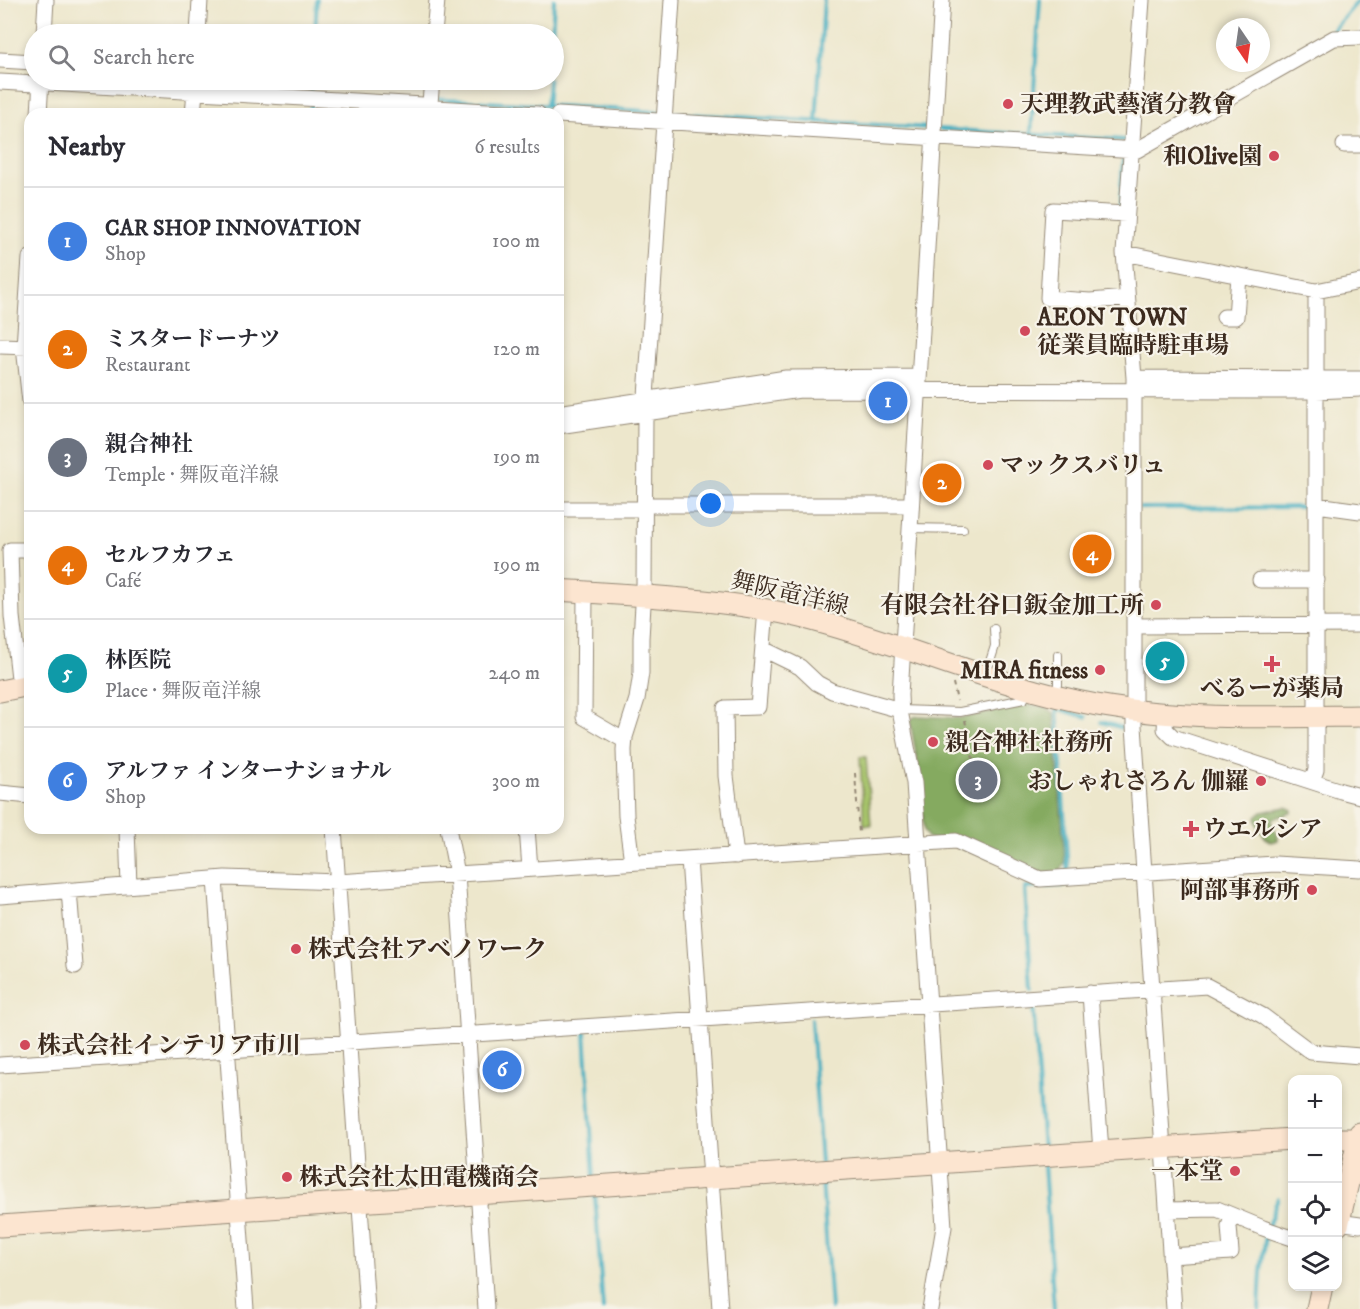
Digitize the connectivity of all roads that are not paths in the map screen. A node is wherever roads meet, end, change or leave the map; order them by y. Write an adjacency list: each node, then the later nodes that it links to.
1 (46, 0): 7 (street)
2 (201, 0): 8 (street)
3 (437, 0): 9 (street)
4 (672, 0): 23 (street)
5 (942, 0): 24 (street)
6 (1142, 0): 27 (street)
7 (45, 24)
8 (199, 24)
9 (435, 24)
10 (1360, 38): 27 (street)
11 (0, 60): 12 (street)
12 (24, 61)
13 (0, 82): 14 (street)
14 (24, 82)
15 (40, 90): 19 (street)
16 (195, 90): 20 (street)
17 (279, 90): 18 (street)
18 (430, 99): 21 (street)
19 (39, 108)
20 (193, 108)
21 (495, 108)
22 (564, 115): 23 (street)
23 (665, 116): 24 (street); 42 (street)
24 (934, 132): 27 (street); 38 (street)
25 (1344, 145): 26 (street)
26 (1360, 145)
27 (1131, 149): 28 (street)
28 (1126, 214): 29 (street); 33 (street)
29 (1124, 253): 30 (street); 33 (street)
30 (1239, 276): 32 (street); 34 (street)
31 (1360, 282): 32 (street)
32 (1316, 291): 40 (street)
33 (1127, 298): 39 (street)
34 (1224, 316)
35 (0, 346): 36 (street)
36 (24, 347)
37 (1360, 379): 40 (street)
38 (918, 383): 39 (street); 42 (street); 45 (street)
39 (1133, 384): 40 (street); 62 (street)
40 (1316, 385): 41 (street); 46 (street)
41 (1360, 389)
42 (646, 406): 43 (street); 44 (street); 47 (street)
43 (564, 413)
44 (564, 425)
45 (911, 505): 47 (street); 50 (street)
46 (1317, 505): 49 (street); 54 (street)
47 (645, 507): 48 (street); 58 (street)
48 (564, 509)
49 (1360, 512)
50 (910, 528): 51 (lane); 65 (street)
51 (963, 529)
52 (24, 550): 53 (street)
53 (5, 555): 68 (street)
54 (1317, 579): 55 (street); 60 (street)
55 (1260, 580)
56 (564, 591): 57 (street, 舞阪竜洋線)
57 (585, 592): 58 (street, 舞阪竜洋線); 76 (street)
58 (644, 597): 59 (street, 舞阪竜洋線); 76 (street)
59 (766, 609): 64 (street); 65 (street, 舞阪竜洋線)
60 (1317, 625): 61 (street); 62 (street); 74 (street)
61 (1360, 625)
62 (1134, 626): 72 (street)
63 (994, 629): 67 (lane)
64 (763, 649): 71 (street); 86 (street)
65 (902, 649): 67 (street, 舞阪竜洋線); 71 (street)
66 (1058, 655): 70 (lane)
67 (985, 675): 69 (street, 舞阪竜洋線)
68 (17, 688)
69 (1028, 689): 70 (street, 舞阪竜洋線); 71 (lane)
70 (1056, 696): 72 (street, 舞阪竜洋線)
71 (900, 710): 85 (street)
72 (1134, 711): 73 (street, 舞阪竜洋線); 91 (street)
73 (1166, 714): 74 (street, 舞阪竜洋線); 77 (street)
74 (1316, 716): 75 (street, 舞阪竜洋線); 77 (street)
75 (1360, 716)
76 (625, 739): 88 (street)
77 (1312, 781): 80 (street)
78 (0, 793): 79 (street)
79 (24, 795)
80 (1360, 796)
81 (127, 834): 95 (street)
82 (334, 834): 94 (street)
83 (449, 834): 92 (street)
84 (527, 834): 90 (street)
85 (918, 843): 86 (street); 91 (street); 101 (street)
86 (736, 856): 87 (street)
87 (689, 859): 88 (street); 102 (street)
88 (632, 862): 90 (street)
89 (1360, 868): 91 (street)
90 (530, 869): 92 (street)
91 (1144, 872): 99 (street)
92 (457, 874): 94 (street); 103 (street)
93 (215, 879): 94 (street); 95 (street); 105 (street)
94 (338, 882): 104 (street)
95 (129, 886): 96 (street)
96 (69, 890): 97 (street); 98 (street)
97 (0, 896)
98 (75, 966)
99 (1152, 989): 100 (street); 106 (street); 110 (street)
100 (1090, 993): 101 (street); 111 (street)
101 (929, 1004): 102 (street); 112 (street)
102 (700, 1019): 103 (street); 113 (street)
103 (468, 1034): 104 (street); 114 (street)
104 (349, 1042): 105 (street); 115 (street)
105 (228, 1050): 107 (street); 117 (street)
106 (1360, 1056)
107 (0, 1065)
108 (1354, 1138): 116 (street)
109 (1288, 1139): 110 (street)
110 (1163, 1148): 111 (street); 118 (street)
111 (1101, 1152): 112 (street)
112 (940, 1163): 113 (street); 130 (street)
113 (711, 1178): 114 (street); 129 (street)
114 (478, 1194): 115 (street); 128 (street)
115 (360, 1202): 117 (street); 127 (street)
116 (1342, 1202)
117 (240, 1210): 122 (street); 126 (street)
118 (1167, 1210): 119 (street); 124 (street)
119 (1233, 1216): 123 (street); 124 (street)
120 (1342, 1223): 121 (street)
121 (1360, 1225)
122 (0, 1226)
123 (1290, 1237)
124 (1170, 1256): 131 (street)
125 (1321, 1291): 132 (street)
126 (246, 1309)
127 (367, 1309)
128 (486, 1309)
129 (720, 1309)
130 (930, 1309)
131 (1174, 1309)
132 (1317, 1309)

